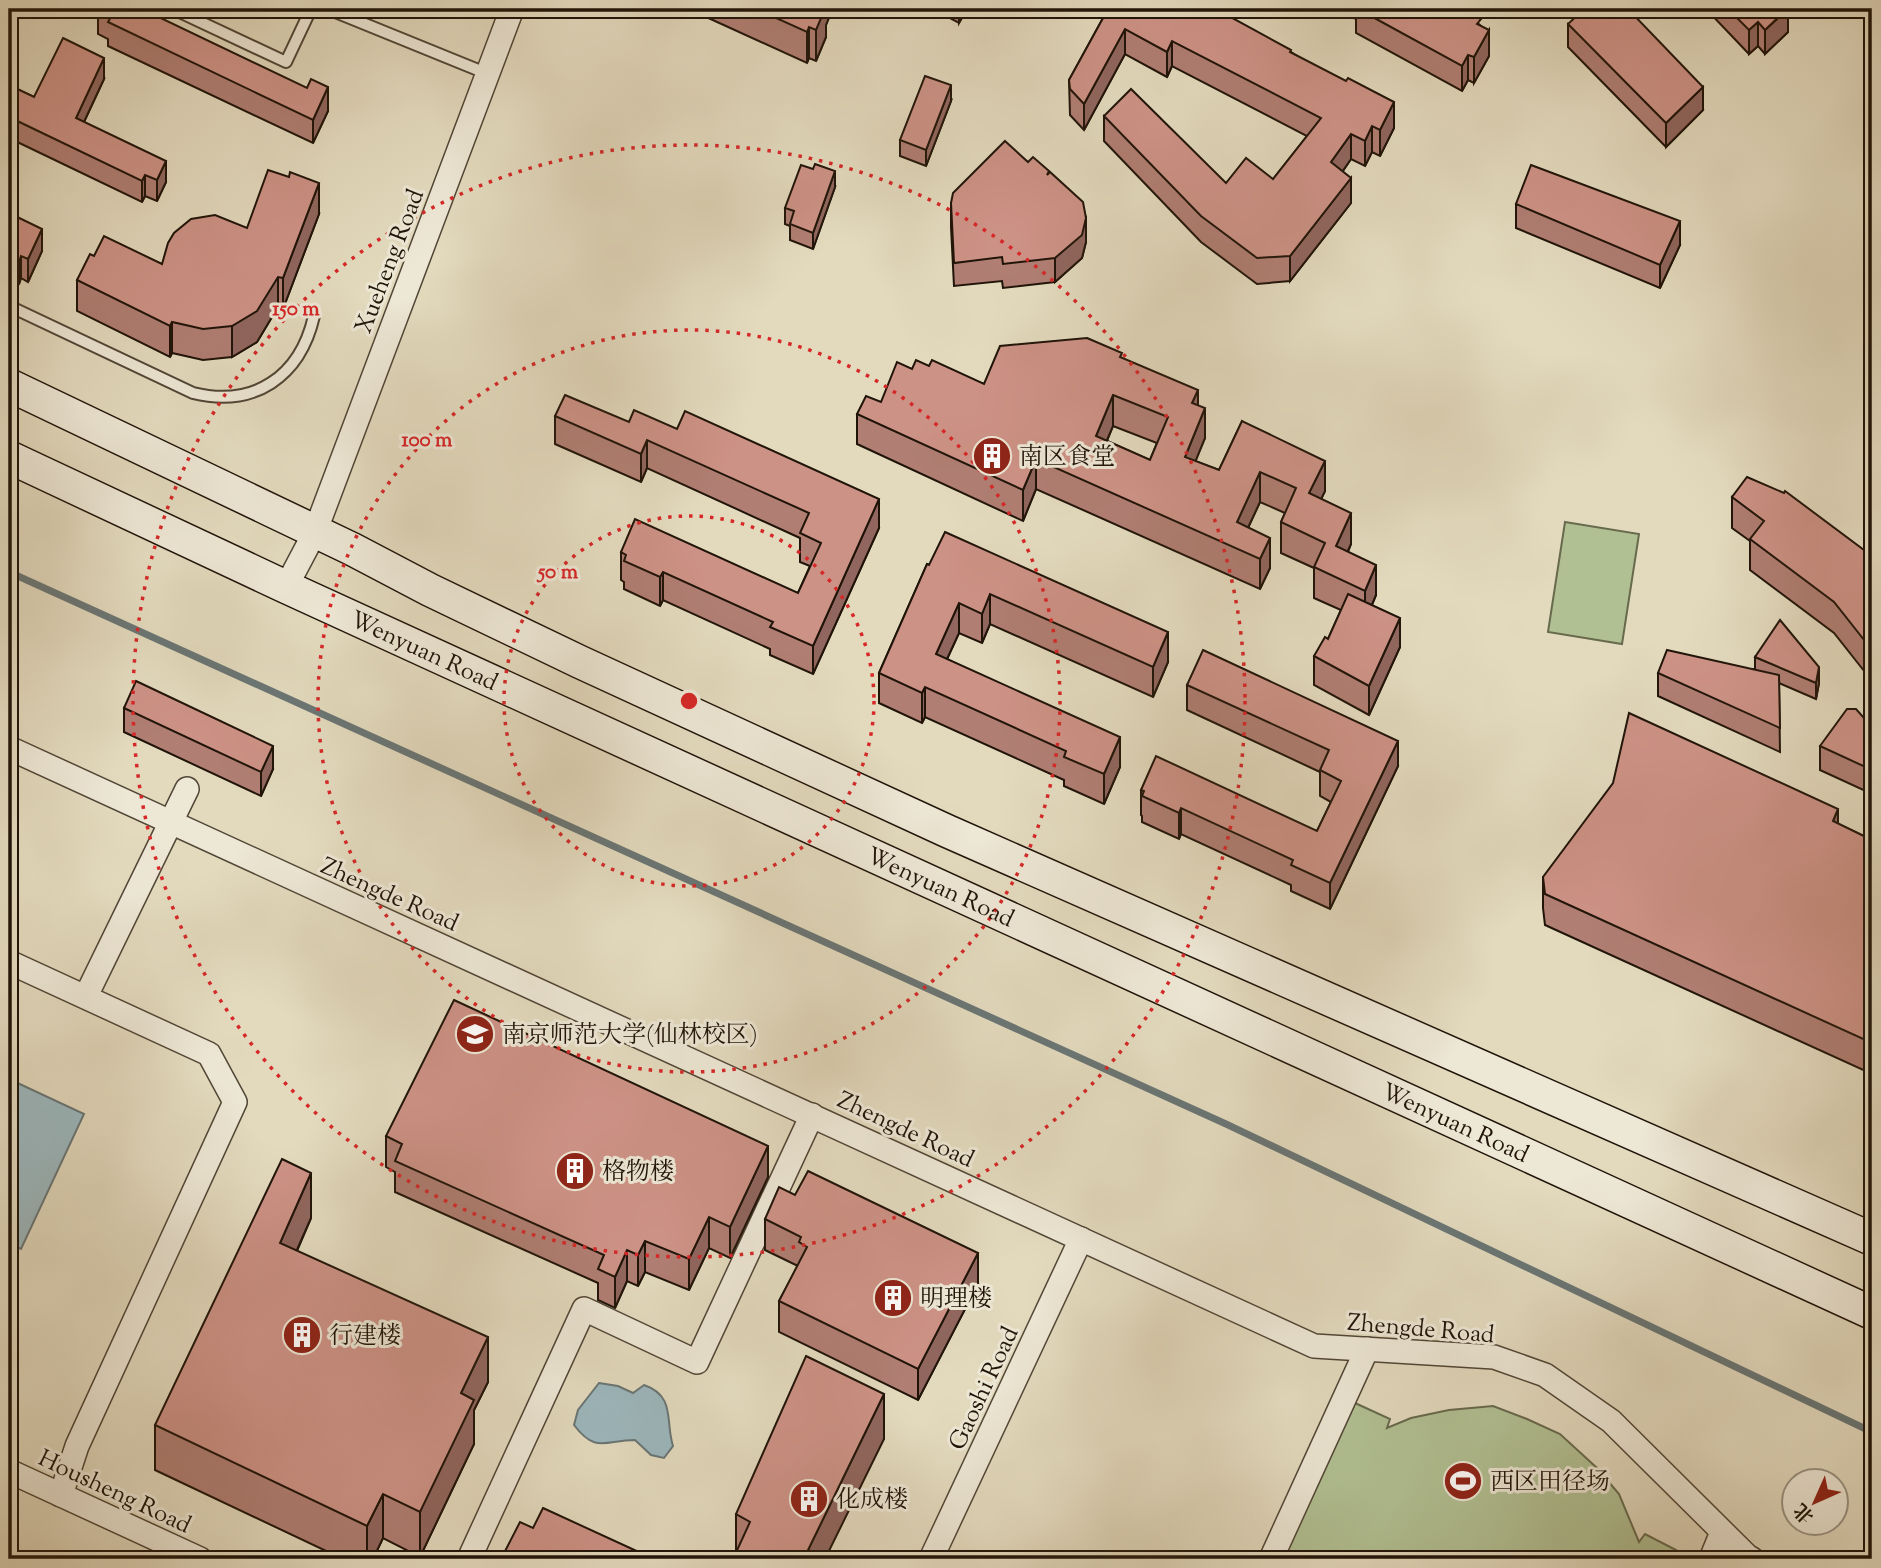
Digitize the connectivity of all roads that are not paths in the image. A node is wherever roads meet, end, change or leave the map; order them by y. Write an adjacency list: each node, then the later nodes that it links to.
1 (173, 9): 2 (lane)
2 (311, 9)
3 (328, 9): 5 (lane)
4 (512, 9): 5 (street, Xueheng Road)
5 (488, 74): 10 (street, Xueheng Road)
6 (9, 306): 7 (lane)
7 (314, 316)
8 (9, 385): 10 (main road)
9 (9, 457): 11 (main road, Wenyuan Road)
10 (315, 532): 11 (street, Xueheng Road); 19 (main road)
11 (286, 587): 20 (main road, Wenyuan Road)
12 (9, 748): 14 (street, Zhengde Road)
13 (187, 789): 14 (street)
14 (171, 823): 16 (street); 17 (street, Zhengde Road)
15 (9, 962): 16 (street)
16 (86, 996): 23 (street)
17 (812, 1115): 18 (street, Zhengde Road); 26 (street)
18 (1081, 1239): 21 (street, Zhengde Road); 27 (street, Gaoshi Road)
19 (1872, 1239)
20 (1872, 1313)
21 (1367, 1349): 24 (street, Zhengde Road); 28 (street)
22 (9, 1471): 23 (street, Housheng Road)
23 (61, 1495): 25 (street, Housheng Road)
24 (1722, 1532): 29 (street); 30 (street, Zhengde Road)
25 (200, 1559)
26 (469, 1559)
27 (931, 1559)
28 (1271, 1559)
29 (1711, 1559)
30 (1752, 1559)

